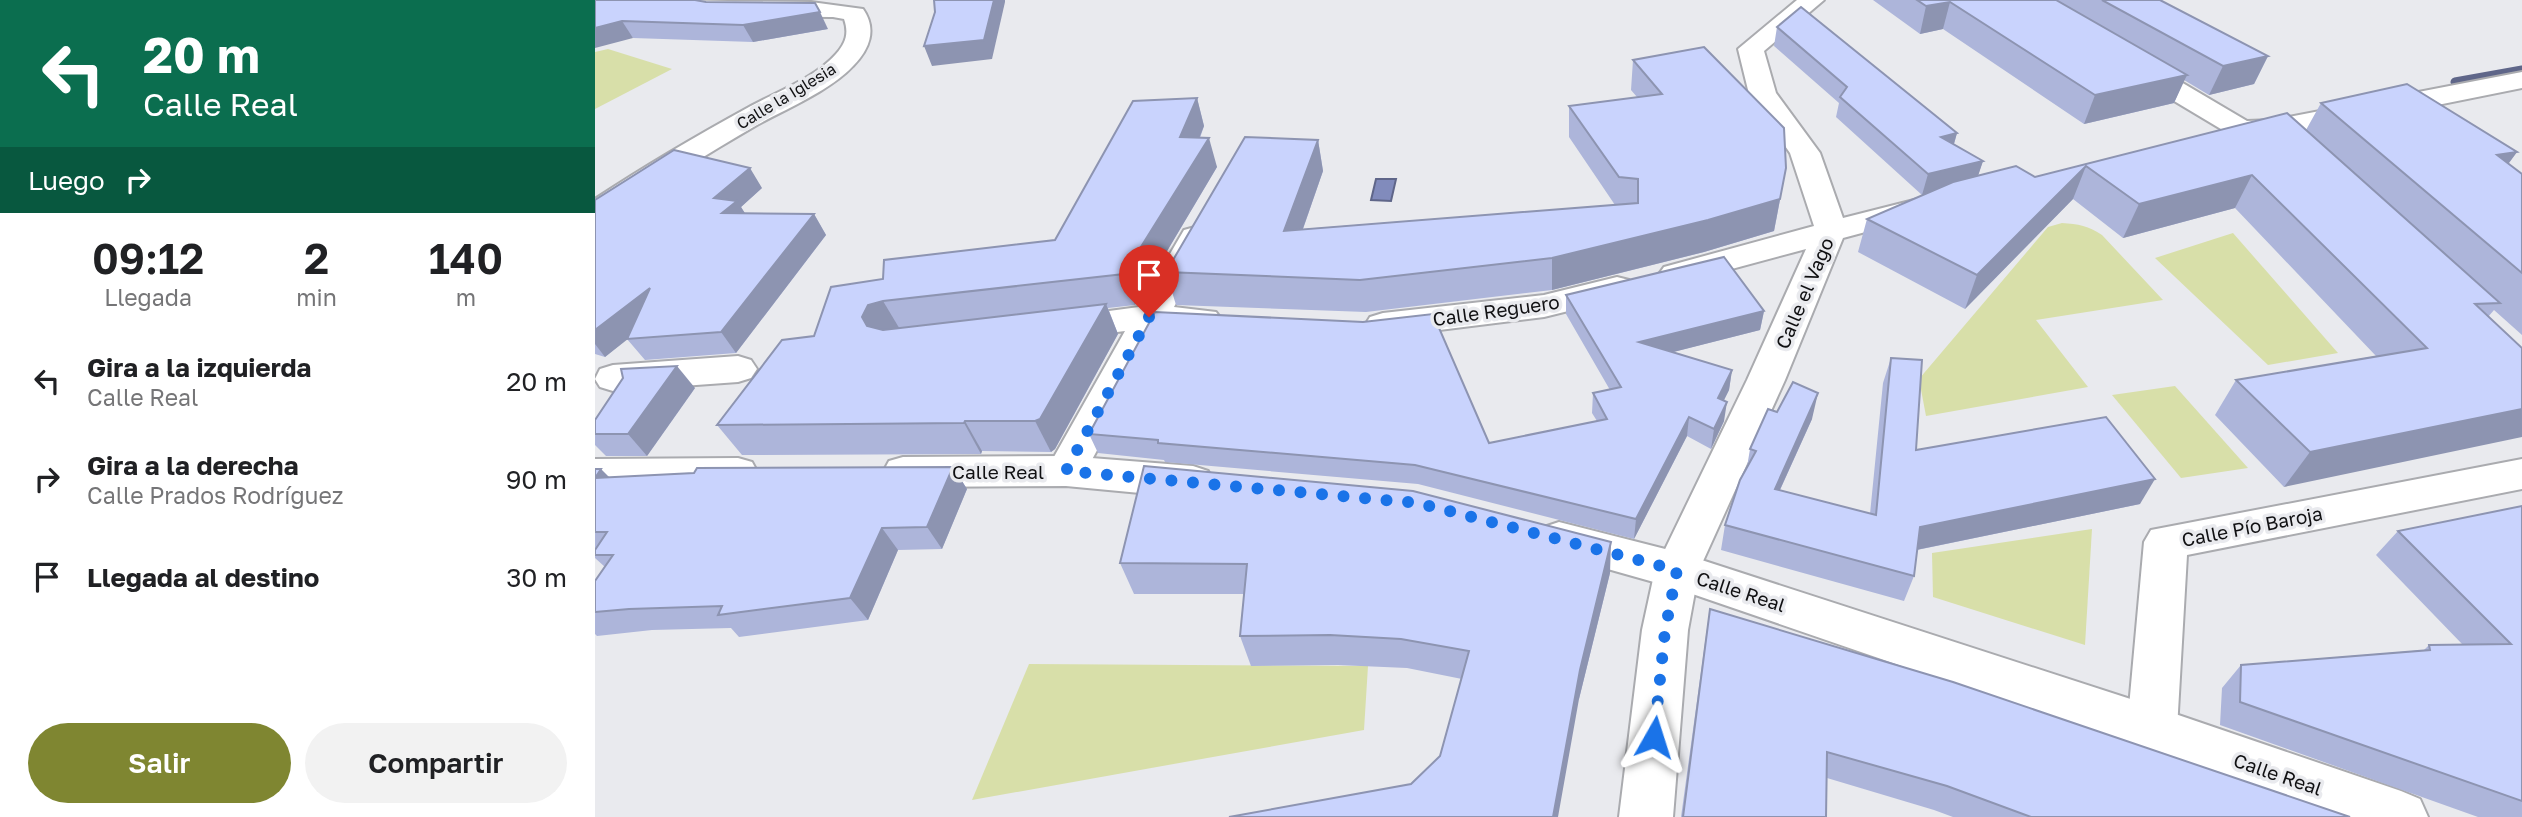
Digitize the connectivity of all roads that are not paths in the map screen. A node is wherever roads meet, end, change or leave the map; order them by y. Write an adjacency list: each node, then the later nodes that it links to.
1 (669, 0): 9 (street, Calle la Iglesia)
2 (1812, 0): 10 (street, Calle el Vago)
3 (2115, 54): 5 (street)
4 (2518, 84): 5 (street)
5 (2270, 136): 6 (street)
6 (2202, 139)
7 (1950, 200): 10 (street, Calle Reguero)
8 (1211, 210): 11 (street)
9 (595, 213)
10 (1831, 229): 13 (street, Calle Reguero); 24 (street, Calle el Vago)
11 (1149, 317): 12 (street); 14 (street); 17 (street)
12 (1230, 321)
13 (1352, 326)
14 (1025, 332)
15 (738, 369): 16 (street)
16 (607, 385)
17 (1066, 471): 18 (street, Calle Real); 22 (street, Calle Real)
18 (858, 472)
19 (775, 473): 20 (street)
20 (595, 474)
21 (2522, 474): 25 (street, Calle Pío Baroja)
22 (1229, 485)
23 (1522, 530): 24 (street, Calle Real)
24 (1677, 570): 25 (street, Calle Real); 26 (street, Calle el Vago)
25 (2152, 729): 27 (street, Calle Real)
26 (1646, 817)
27 (2401, 817)

